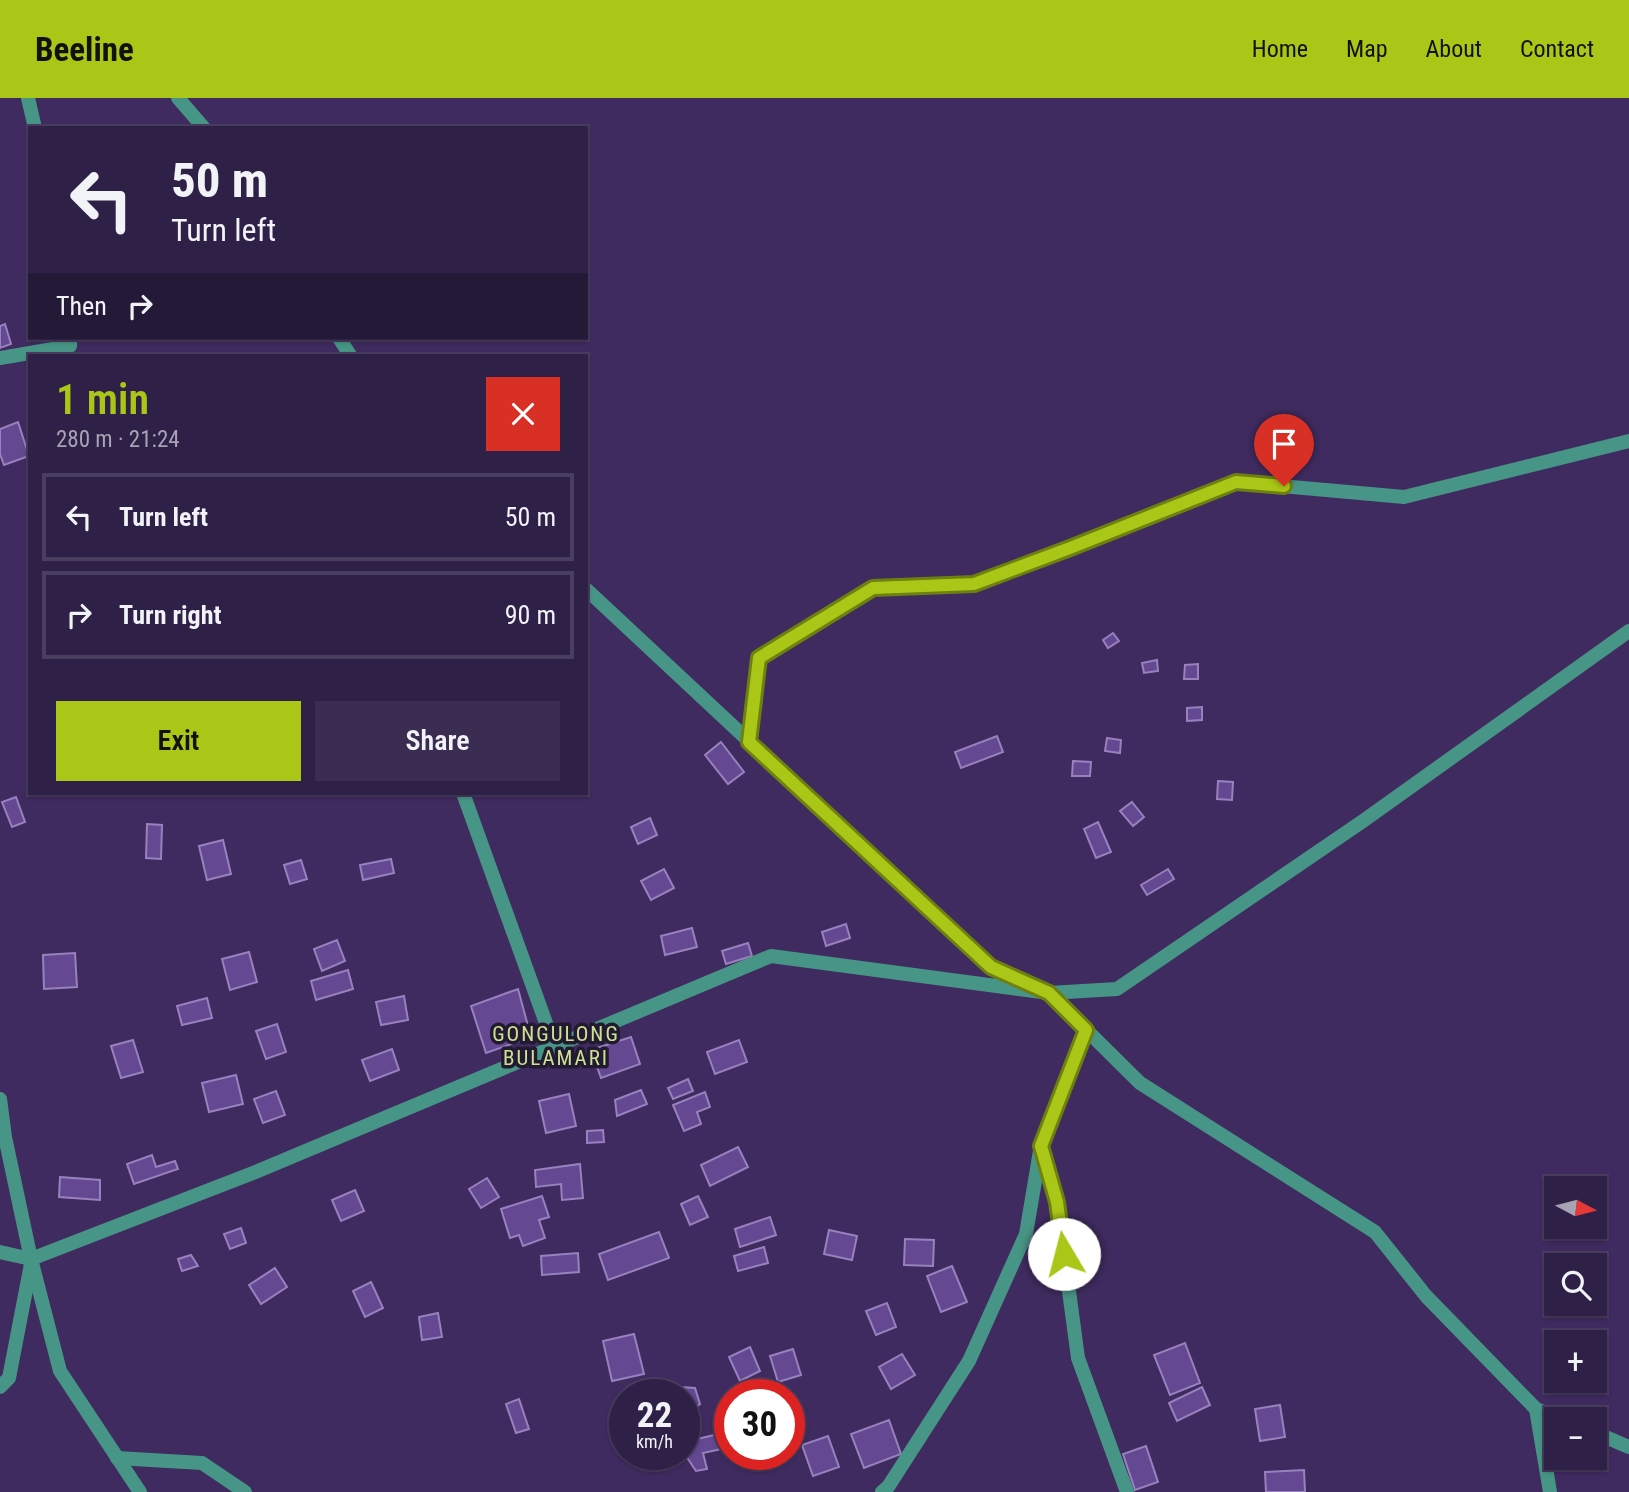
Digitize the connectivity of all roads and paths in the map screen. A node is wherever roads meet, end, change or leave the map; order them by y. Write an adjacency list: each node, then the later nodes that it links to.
1 (28, 98): 3 (street)
2 (178, 98): 4 (street)
3 (35, 126)
4 (202, 126)
5 (70, 340): 6 (street)
6 (0, 358)
7 (1629, 441): 10 (street)
8 (588, 591): 10 (street)
9 (1629, 631): 12 (street)
10 (749, 742): 12 (street)
11 (464, 795): 14 (street)
12 (1049, 993): 13 (street); 14 (street)
13 (1086, 1030): 16 (street); 20 (street)
14 (555, 1048): 18 (street)
15 (0, 1100): 18 (street)
16 (1041, 1146): 27 (street); 28 (street)
17 (0, 1252): 18 (street)
18 (32, 1259): 19 (street); 24 (street)
19 (0, 1387)
20 (1536, 1409): 21 (street); 29 (street)
21 (1544, 1412)
22 (1607, 1438): 23 (street)
23 (1629, 1447)
24 (117, 1458): 25 (street); 26 (street)
25 (140, 1492)
26 (246, 1492)
27 (882, 1492)
28 (1127, 1492)
29 (1550, 1492)

